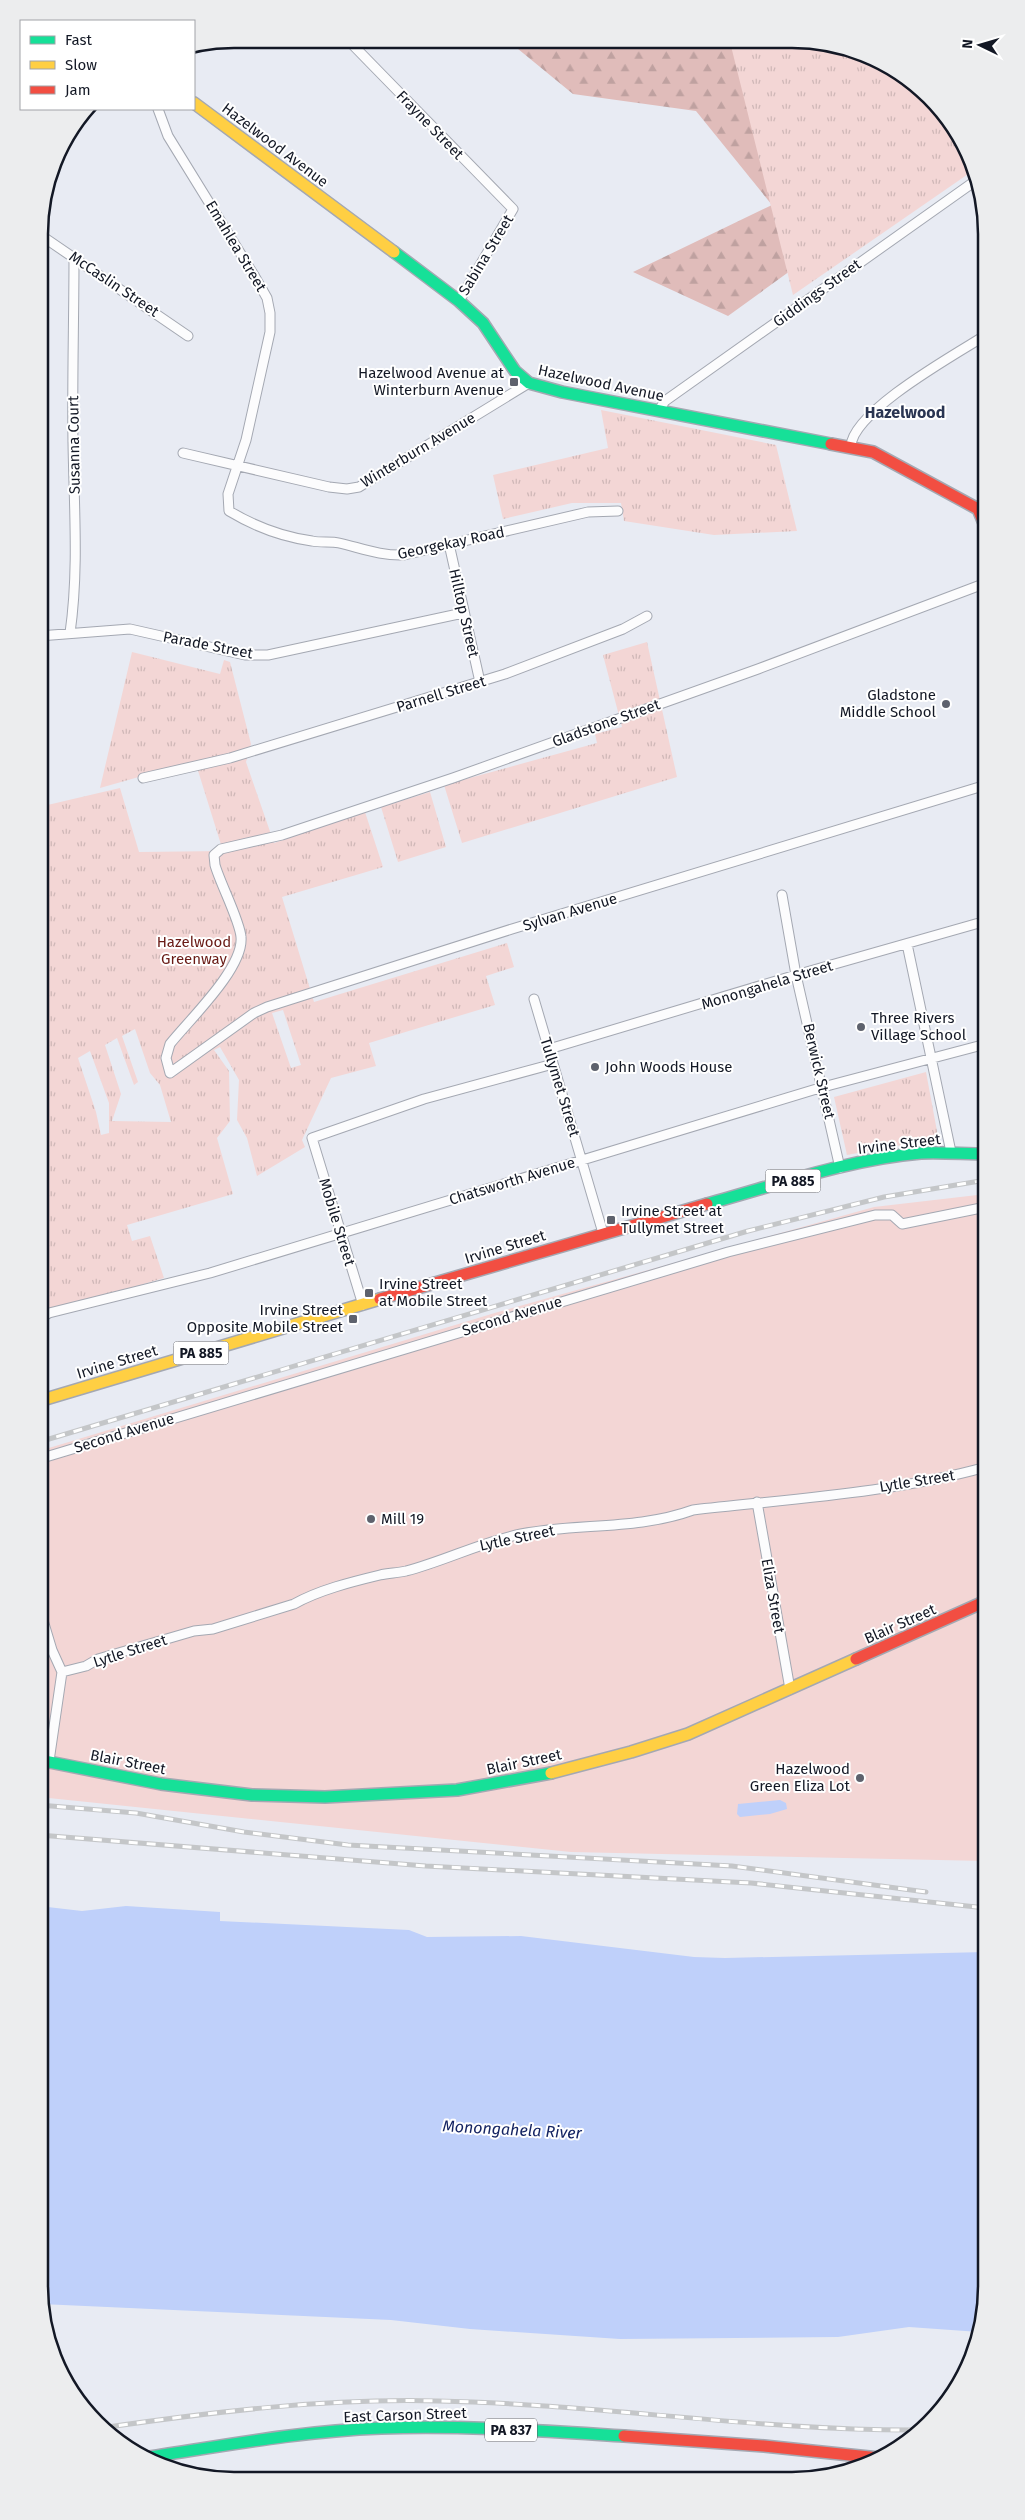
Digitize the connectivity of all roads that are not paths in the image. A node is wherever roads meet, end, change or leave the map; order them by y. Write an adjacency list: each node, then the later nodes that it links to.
1 (355, 48): 5 (street, Frayne Street)
2 (195, 104): 8 (main road, Hazelwood Avenue)
3 (158, 110): 15 (street, Emahlea Street)
4 (971, 184): 12 (street, Giddings Street)
5 (513, 209): 8 (street, Sabina Street)
6 (48, 240): 7 (street, McCaslin Street)
7 (74, 257): 9 (street, McCaslin Street); 23 (street, Susanna Court)
8 (458, 301): 11 (main road, Hazelwood Avenue)
9 (188, 336)
10 (978, 340): 13 (street)
11 (528, 383): 12 (main road, Hazelwood Avenue); 15 (street, Winterburn Avenue)
12 (659, 410): 13 (main road, Hazelwood Avenue)
13 (851, 446): 16 (main road, Hazelwood Avenue)
14 (183, 453): 15 (street, Winterburn Avenue)
15 (236, 466): 17 (street, Emahlea Street)
16 (978, 509)
17 (229, 510): 19 (street, Georgekay Road)
18 (618, 511): 19 (street, Georgekay Road)
19 (449, 544): 21 (street, Hilltop Street)
20 (978, 586): 37 (street, Gladstone Street)
21 (463, 613): 23 (street, Parade Street); 25 (street, Hilltop Street)
22 (647, 616): 25 (street, Parnell Street)
23 (70, 633): 24 (street, Parade Street)
24 (48, 635)
25 (480, 682): 26 (street, Parnell Street)
26 (143, 778)
27 (978, 787): 37 (street, Sylvan Avenue)
28 (782, 894): 31 (street, Berwick Street)
29 (978, 923): 30 (street, Monongahela Street)
30 (907, 944): 31 (street, Monongahela Street); 35 (street)
31 (796, 975): 34 (street, Monongahela Street); 38 (street, Berwick Street)
32 (534, 999): 34 (street, Tullymet Street)
33 (978, 1046): 35 (street, Chatsworth Avenue)
34 (549, 1049): 36 (street, Tullymet Street)
35 (932, 1058): 38 (street, Chatsworth Avenue); 39 (street)
36 (553, 1064): 41 (street, Tullymet Street); 45 (street, Mobile Street)
37 (170, 1073)
38 (823, 1087): 41 (street, Chatsworth Avenue); 42 (street, Berwick Street)
39 (951, 1152): 40 (main road, Irvine Street / PA 885); 42 (main road, Irvine Street / PA 885)
40 (978, 1154)
41 (582, 1160): 44 (street, Tullymet Street); 45 (street, Chatsworth Avenue)
42 (840, 1168): 44 (main road, Irvine Street / PA 885)
43 (978, 1209): 49 (street, Second Avenue)
44 (603, 1233): 46 (main road, Irvine Street / PA 885)
45 (340, 1234): 46 (street, Mobile Street); 47 (street, Chatsworth Avenue)
46 (363, 1305): 48 (main road, Irvine Street / PA 885)
47 (48, 1314)
48 (48, 1397)
49 (48, 1456)
50 (978, 1468): 51 (street, Lytle Street)
51 (757, 1502): 54 (street, Lytle Street); 55 (street, Eliza Street)
52 (978, 1605): 55 (main road, Blair Street)
53 (48, 1637): 54 (street)
54 (62, 1672): 56 (street)
55 (790, 1689): 57 (main road, Blair Street)
56 (48, 1741)
57 (48, 1762)
58 (157, 2456): 59 (main road, East Carson Street / PA 837)
59 (867, 2456)

